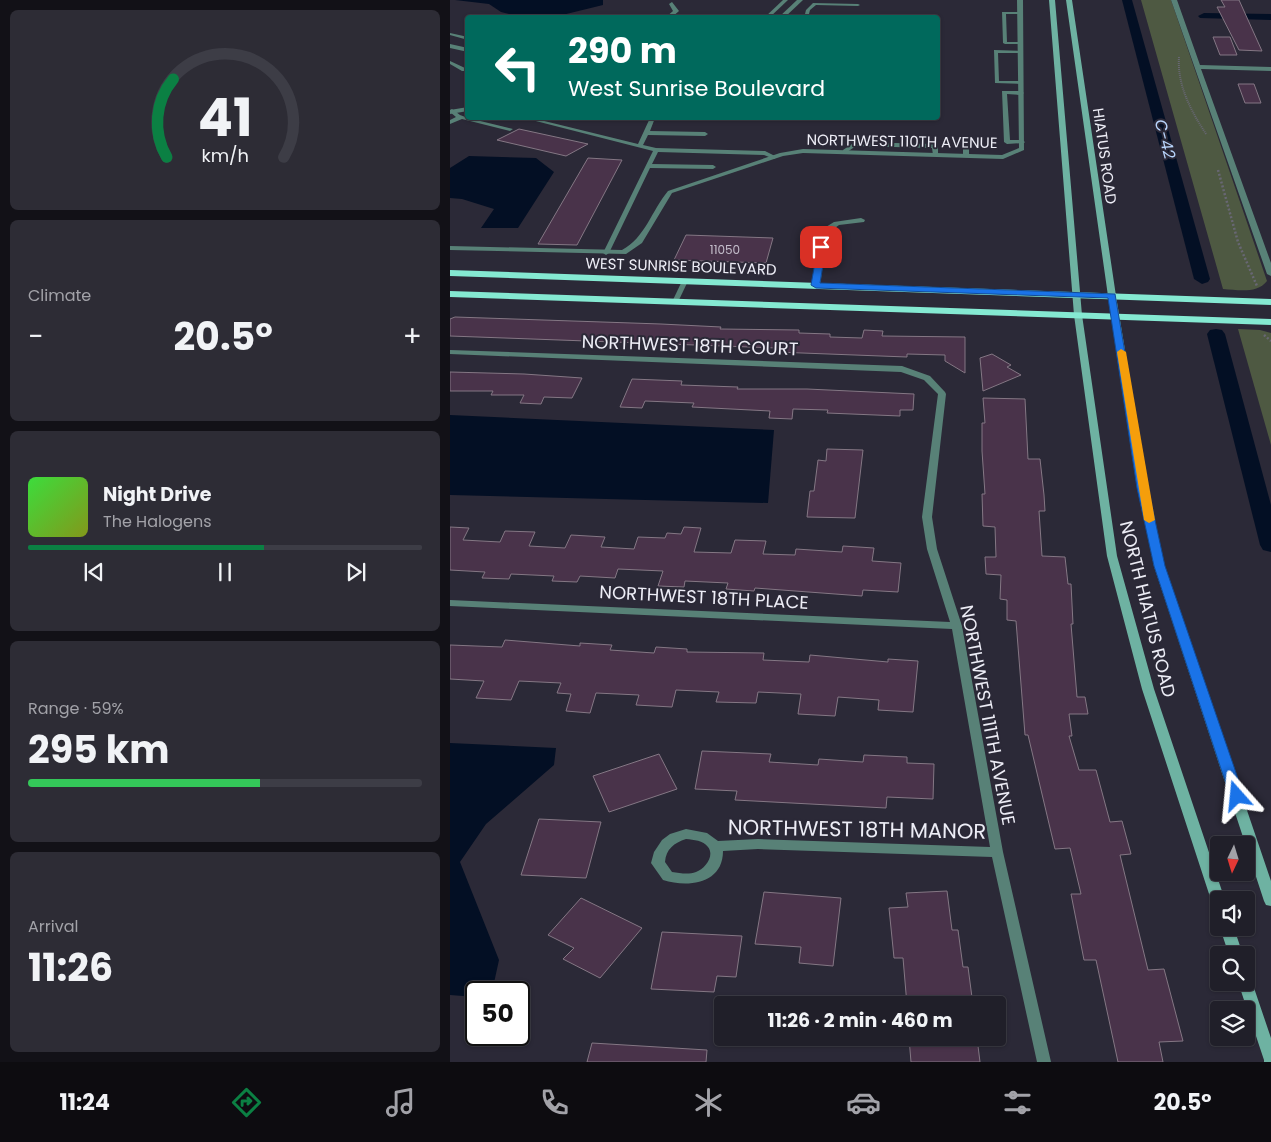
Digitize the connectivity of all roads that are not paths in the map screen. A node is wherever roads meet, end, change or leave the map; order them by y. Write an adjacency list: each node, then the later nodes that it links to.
1 (786, 0): 12 (lane)
2 (1020, 0): 10 (street, NORTHWEST 110TH AVENUE)
3 (1052, 0): 54 (main road)
4 (1069, 0): 55 (main road, HIATUS ROAD)
5 (1174, 0): 22 (street)
6 (799, 1): 8 (lane); 13 (street)
7 (672, 4): 11 (street)
8 (815, 4): 9 (lane); 14 (lane)
9 (858, 5)
10 (1020, 13): 17 (street, NORTHWEST 110TH AVENUE); 17 (lane)
11 (671, 15)
12 (769, 15)
13 (783, 15)
14 (807, 15)
15 (450, 34): 16 (lane)
16 (465, 38)
17 (1020, 43): 20 (street, NORTHWEST 110TH AVENUE)
18 (450, 46): 19 (street)
19 (465, 49)
20 (1021, 52): 25 (street, NORTHWEST 110TH AVENUE); 25 (lane)
21 (450, 62): 24 (lane)
22 (1199, 67): 23 (street); 50 (street)
23 (1271, 69)
24 (465, 70)
25 (1021, 83): 26 (street, NORTHWEST 110TH AVENUE)
26 (1021, 93): 38 (street, NORTHWEST 110TH AVENUE); 38 (lane)
27 (465, 109): 28 (street)
28 (451, 111): 29 (lane)
29 (461, 117): 30 (lane); 34 (lane)
30 (465, 118)
31 (473, 120): 35 (lane)
32 (535, 120): 40 (lane)
33 (652, 120): 36 (lane)
34 (450, 122)
35 (510, 129)
36 (646, 133): 37 (lane); 40 (lane)
37 (705, 134)
38 (1022, 142): 42 (street, NORTHWEST 110TH AVENUE)
39 (966, 143): 42 (lane)
40 (640, 146): 41 (lane)
41 (656, 150): 43 (lane); 44 (lane)
42 (966, 155): 43 (street, NORTHWEST 110TH AVENUE)
43 (774, 157): 48 (street, NORTHWEST 110TH AVENUE)
44 (649, 166): 45 (lane); 48 (lane)
45 (713, 168)
46 (861, 220): 52 (street)
47 (450, 248): 48 (street, NORTHWEST 110TH AVENUE)
48 (608, 253)
49 (450, 273): 51 (highway, WEST SUNRISE BOULEVARD)
50 (1271, 274)
51 (685, 281): 52 (highway, WEST SUNRISE BOULEVARD); 56 (lane)
52 (816, 285): 54 (highway, WEST SUNRISE BOULEVARD)
53 (450, 294): 56 (highway)
54 (1076, 294): 55 (highway, WEST SUNRISE BOULEVARD); 58 (main road)
55 (1112, 296): 57 (highway, WEST SUNRISE BOULEVARD); 59 (main road, HIATUS ROAD)
56 (675, 302): 58 (highway)
57 (1271, 302)
58 (1078, 315): 59 (highway); 67 (main road, NORTH HIATUS ROAD)
59 (1116, 316): 60 (highway); 68 (main road, NORTH HIATUS ROAD)
60 (1271, 322)
61 (450, 352): 62 (street, NORTHWEST 18TH COURT)
62 (927, 378): 64 (street, NORTHWEST 111TH AVENUE)
63 (450, 603): 64 (street, NORTHWEST 18TH PLACE)
64 (957, 626): 66 (street, NORTHWEST 111TH AVENUE)
65 (716, 846): 65 (street, NORTHWEST 18TH MANOR); 66 (street, NORTHWEST 18TH MANOR)
66 (997, 852): 71 (street, NORTHWEST 111TH AVENUE)
67 (1215, 891)
68 (1271, 901)
69 (1248, 991): 70 (main road)
70 (1271, 1060)
71 (1044, 1062)

